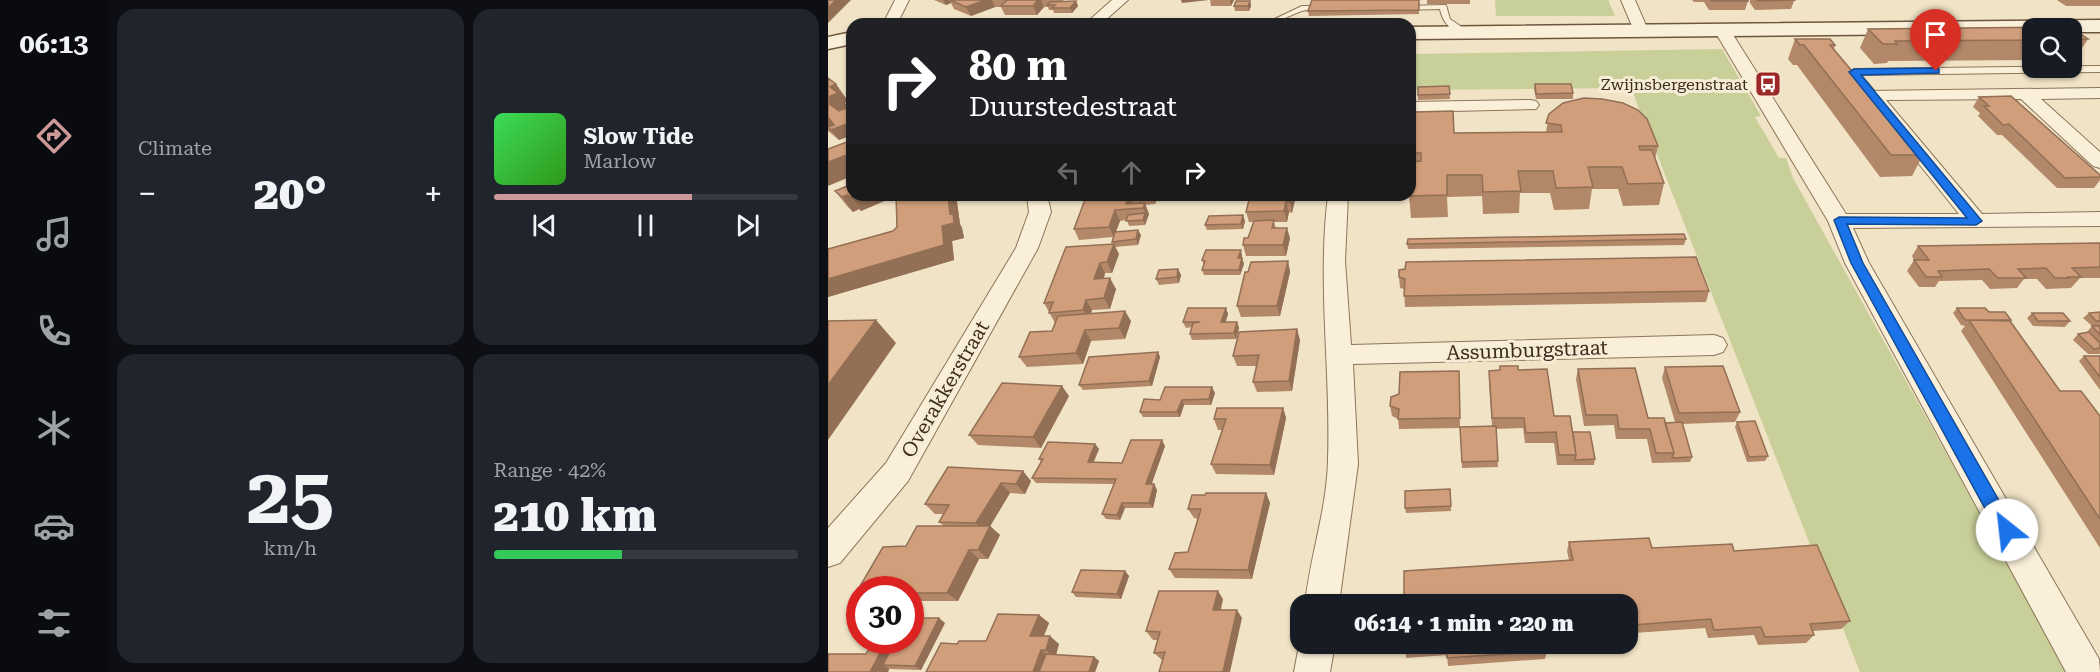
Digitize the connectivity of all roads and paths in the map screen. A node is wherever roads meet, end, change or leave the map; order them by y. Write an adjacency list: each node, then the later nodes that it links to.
1 (902, 0): 6 (street)
2 (1121, 0): 7 (street)
3 (1628, 0): 10 (street)
4 (1337, 8): 8 (lane)
5 (1396, 8): 12 (lane)
6 (893, 18)
7 (1099, 18)
8 (1281, 18)
9 (2100, 26): 11 (street)
10 (1640, 30): 11 (street); 12 (street)
11 (1722, 30): 28 (street)
12 (1463, 32): 13 (street)
13 (1416, 33)
14 (846, 39): 15 (street)
15 (828, 43)
16 (846, 52): 17 (street)
17 (828, 54)
18 (2100, 69): 21 (lane)
19 (2100, 93): 20 (street)
20 (2026, 94): 21 (street); 24 (street)
21 (1873, 95): 29 (street)
22 (1530, 105): 23 (street)
23 (1416, 107)
24 (2100, 162)
25 (1043, 201): 32 (street, Overakkerstraat)
26 (1337, 201): 31 (street)
27 (2100, 219): 29 (street)
28 (1839, 220): 29 (street); 36 (street)
29 (1976, 221)
30 (1714, 345): 31 (street, Assumburgstraat)
31 (1340, 355): 33 (street)
32 (828, 552)
33 (1324, 594)
34 (1315, 654): 35 (street)
35 (1312, 672)
36 (2086, 672)

